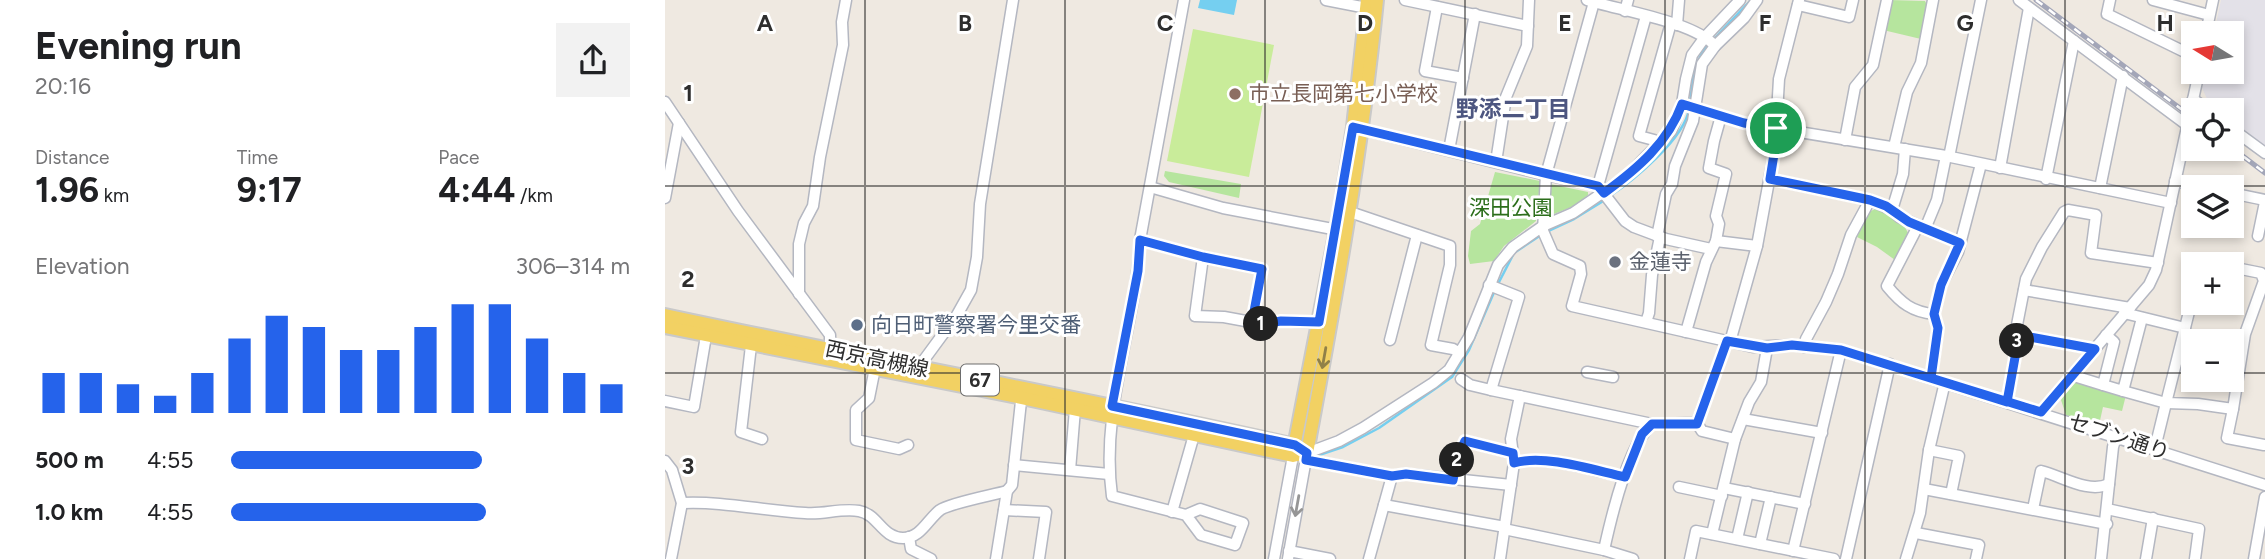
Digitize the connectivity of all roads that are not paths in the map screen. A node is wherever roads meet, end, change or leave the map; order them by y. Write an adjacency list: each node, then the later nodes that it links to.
1 (846, 0): 83 (street)
2 (1013, 0): 109 (street)
3 (1184, 0): 58 (street)
4 (1326, 0): 20 (street)
5 (1405, 0): 22 (street)
6 (1529, 0): 29 (street)
7 (1679, 0): 28 (street)
8 (1740, 0): 30 (street)
9 (1757, 0): 30 (street)
10 (1853, 0): 19 (street)
11 (1887, 0): 43 (street)
12 (1933, 0): 45 (street)
13 (1981, 0): 49 (street)
14 (2019, 0): 23 (street)
15 (2110, 0): 32 (street)
16 (2153, 0): 25 (street)
17 (2213, 0): 25 (street)
18 (1591, 1): 21 (street); 53 (street)
19 (1798, 3): 41 (street)
20 (1371, 4): 40 (main road)
21 (1626, 5): 26 (street)
22 (1437, 7): 24 (street); 34 (street)
23 (2029, 8): 31 (street); 52 (street)
24 (1475, 14): 29 (street); 34 (street)
25 (2209, 15): 27 (street)
26 (1646, 16): 28 (street); 60 (street)
27 (2208, 21)
28 (1674, 24): 30 (street); 44 (street)
29 (1528, 26): 50 (street)
30 (1710, 41): 36 (street)
31 (2074, 41): 33 (street); 54 (street)
32 (2181, 49)
33 (2123, 76): 38 (street); 59 (street)
34 (1463, 78): 46 (street)
35 (665, 102): 39 (street)
36 (1689, 106): 37 (street); 44 (street); 73 (street)
37 (1721, 117): 41 (street); 76 (street)
38 (2181, 120)
39 (679, 123): 62 (street); 83 (street)
40 (1358, 128): 46 (street); 67 (main road)
41 (1776, 128): 43 (street); 55 (street)
42 (2244, 138): 48 (street)
43 (1845, 140): 45 (street)
44 (1659, 144): 60 (street)
45 (1899, 148): 49 (street); 66 (street)
46 (1449, 150): 50 (street)
47 (2181, 153): 56 (street)
48 (2265, 153)
49 (1947, 157): 51 (street); 68 (street)
50 (1496, 162): 53 (street)
51 (1981, 164): 52 (street); 75 (street)
52 (2000, 168): 54 (street)
53 (1546, 175): 60 (street); 70 (street)
54 (2046, 178): 59 (street)
55 (1770, 179): 63 (street); 77 (street)
56 (2175, 181): 57 (street); 65 (street)
57 (2181, 182)
58 (1150, 187): 69 (street); 74 (street)
59 (2101, 188): 65 (street)
60 (1605, 194): 70 (street); 73 (street)
61 (2244, 196): 64 (street)
62 (665, 198)
63 (1870, 200): 66 (street); 101 (street)
64 (2265, 201): 72 (street)
65 (2171, 203): 79 (street)
66 (1892, 210): 68 (street)
67 (1345, 211): 69 (main road); 71 (street)
68 (1922, 228): 75 (street); 85 (street)
69 (1342, 230): 91 (main road)
70 (1544, 231): 81 (street); 90 (street, セブン通り)
71 (1417, 235): 99 (street); 106 (street)
72 (2258, 236)
73 (1659, 237): 76 (street); 90 (street)
74 (1140, 240): 78 (street); 126 (street)
75 (1960, 243): 85 (street)
76 (1713, 245): 77 (street); 95 (street)
77 (1757, 246): 100 (street)
78 (1203, 257): 89 (street); 89 (street)
79 (2158, 263): 82 (street); 84 (street)
80 (2244, 270): 125 (street)
81 (1489, 285): 106 (street); 117 (street)
82 (2024, 290): 84 (street); 96 (street)
83 (799, 294): 104 (street)
84 (2127, 311): 88 (street); 97 (street)
85 (1934, 314): 113 (street)
86 (665, 315): 94 (main road, 西京高槻線 / 67)
87 (2188, 315): 93 (street)
88 (2142, 318): 93 (street); 118 (street)
89 (1252, 322): 91 (street)
90 (1646, 322): 95 (street, セブン通り)
91 (1325, 323): 140 (main road)
92 (665, 327): 94 (main road, 西京高槻線 / 67)
93 (2185, 328): 123 (street)
94 (707, 329): 98 (main road, 西京高槻線 / 67); 121 (street)
95 (1686, 332): 100 (street, セブン通り)
96 (2019, 335): 103 (street); 122 (street)
97 (2106, 335): 103 (street); 116 (street)
98 (752, 339): 104 (main road, 西京高槻線 / 67); 107 (main road, 西京高槻線 / 67); 134 (street)
99 (1390, 340)
100 (1728, 342): 102 (street, セブン通り); 130 (street)
101 (1804, 347): 102 (street, セブン通り); 105 (street, セブン通り)
102 (1767, 348): 128 (street)
103 (2095, 349): 111 (street)
104 (830, 350): 107 (main road, 西京高槻線 / 67)
105 (1841, 350): 108 (street, セブン通り); 131 (street)
106 (1460, 353): 140 (street)
107 (876, 364): 109 (main road, 西京高槻線 / 67); 119 (main road, 西京高槻線 / 67); 136 (street)
108 (1890, 365): 113 (street, セブン通り); 191 (street)
109 (918, 368): 119 (main road, 西京高槻線 / 67)
110 (1587, 372): 112 (street)
111 (2074, 376): 116 (street); 127 (street)
112 (1613, 377)
113 (1931, 378): 115 (street, セブン通り)
114 (1461, 379): 117 (street)
115 (1945, 382): 122 (street, セブン通り); 139 (street)
116 (2103, 385): 118 (street)
117 (1491, 390): 120 (street)
118 (2123, 391): 123 (street)
119 (1022, 393): 124 (main road, 西京高槻線 / 67); 126 (main road, 西京高槻線 / 67); 143 (street)
120 (1520, 396): 129 (street); 141 (street)
121 (665, 401)
122 (2007, 402): 127 (street, セブン通り)
123 (2166, 403): 125 (street); 138 (street)
124 (1075, 409): 126 (main road, 西京高槻線 / 67); 144 (street)
125 (2233, 409): 137 (street)
126 (1112, 412): 132 (main road, 西京高槻線 / 67); 140 (main road, 西京高槻線 / 67); 145 (street)
127 (2041, 412): 133 (street, セブン通り)
128 (1743, 418): 131 (street); 135 (street)
129 (1652, 424): 130 (street); 147 (street)
130 (1697, 424): 135 (street)
131 (1822, 433): 161 (street)
132 (1194, 435): 140 (main road, 西京高槻線 / 67); 166 (street)
133 (2116, 437): 138 (street, セブン通り); 149 (street)
134 (762, 439)
135 (1735, 439): 155 (street)
136 (908, 445)
137 (2264, 445)
138 (2155, 449): 151 (street, セブン通り)
139 (1929, 450): 153 (street); 157 (street)
140 (1300, 454): 146 (street); 178 (street, one-way to 178); 184 (street)
141 (1513, 458): 147 (street); 148 (street); 150 (street)
142 (665, 460): 160 (street)
143 (1014, 465): 144 (street); 154 (street)
144 (1069, 470): 145 (street)
145 (1109, 474): 166 (street)
146 (1392, 476): 148 (street); 162 (street)
147 (1625, 477): 176 (street)
148 (1453, 480): 150 (street)
149 (2109, 484): 163 (street); 164 (street)
150 (1511, 485): 170 (street)
151 (2265, 485)
152 (1679, 486): 155 (street)
153 (1924, 489): 157 (street); 171 (street)
154 (1007, 491): 165 (street); 173 (street)
155 (1723, 492): 156 (street); 172 (street)
156 (1748, 492): 158 (street); 174 (street)
157 (1951, 494): 163 (street)
158 (1770, 497): 161 (street); 175 (street)
159 (2265, 497): 197 (street)
160 (682, 503): 173 (street); 180 (street)
161 (1805, 504): 177 (street)
162 (1384, 505): 170 (street); 186 (street)
163 (2033, 509): 169 (street)
164 (2107, 509): 168 (street); 169 (street)
165 (1004, 510): 182 (street); 183 (street)
166 (1172, 512): 167 (street)
167 (1186, 514): 167 (street)
168 (2153, 518): 195 (street); 196 (street)
169 (2107, 524): 194 (street)
170 (1505, 528): 176 (street); 187 (street)
171 (1916, 533): 192 (street); 193 (street)
172 (1712, 534): 174 (street); 189 (street)
173 (909, 537): 181 (street)
174 (1737, 539): 175 (street)
175 (1760, 544): 177 (street)
176 (1604, 550): 179 (street)
177 (1793, 551): 190 (street)
178 (1288, 555): 185 (street)
179 (1618, 557): 188 (street)
180 (671, 559)
181 (930, 559)
182 (996, 559)
183 (1039, 559)
184 (1274, 559)
185 (1331, 559)
186 (1369, 559)
187 (1500, 559)
188 (1633, 559)
189 (1691, 559)
190 (1833, 559)
191 (1846, 559)
192 (1906, 559)
193 (1976, 559)
194 (2101, 559)
195 (2146, 559)
196 (2195, 559)
197 (2254, 559)

